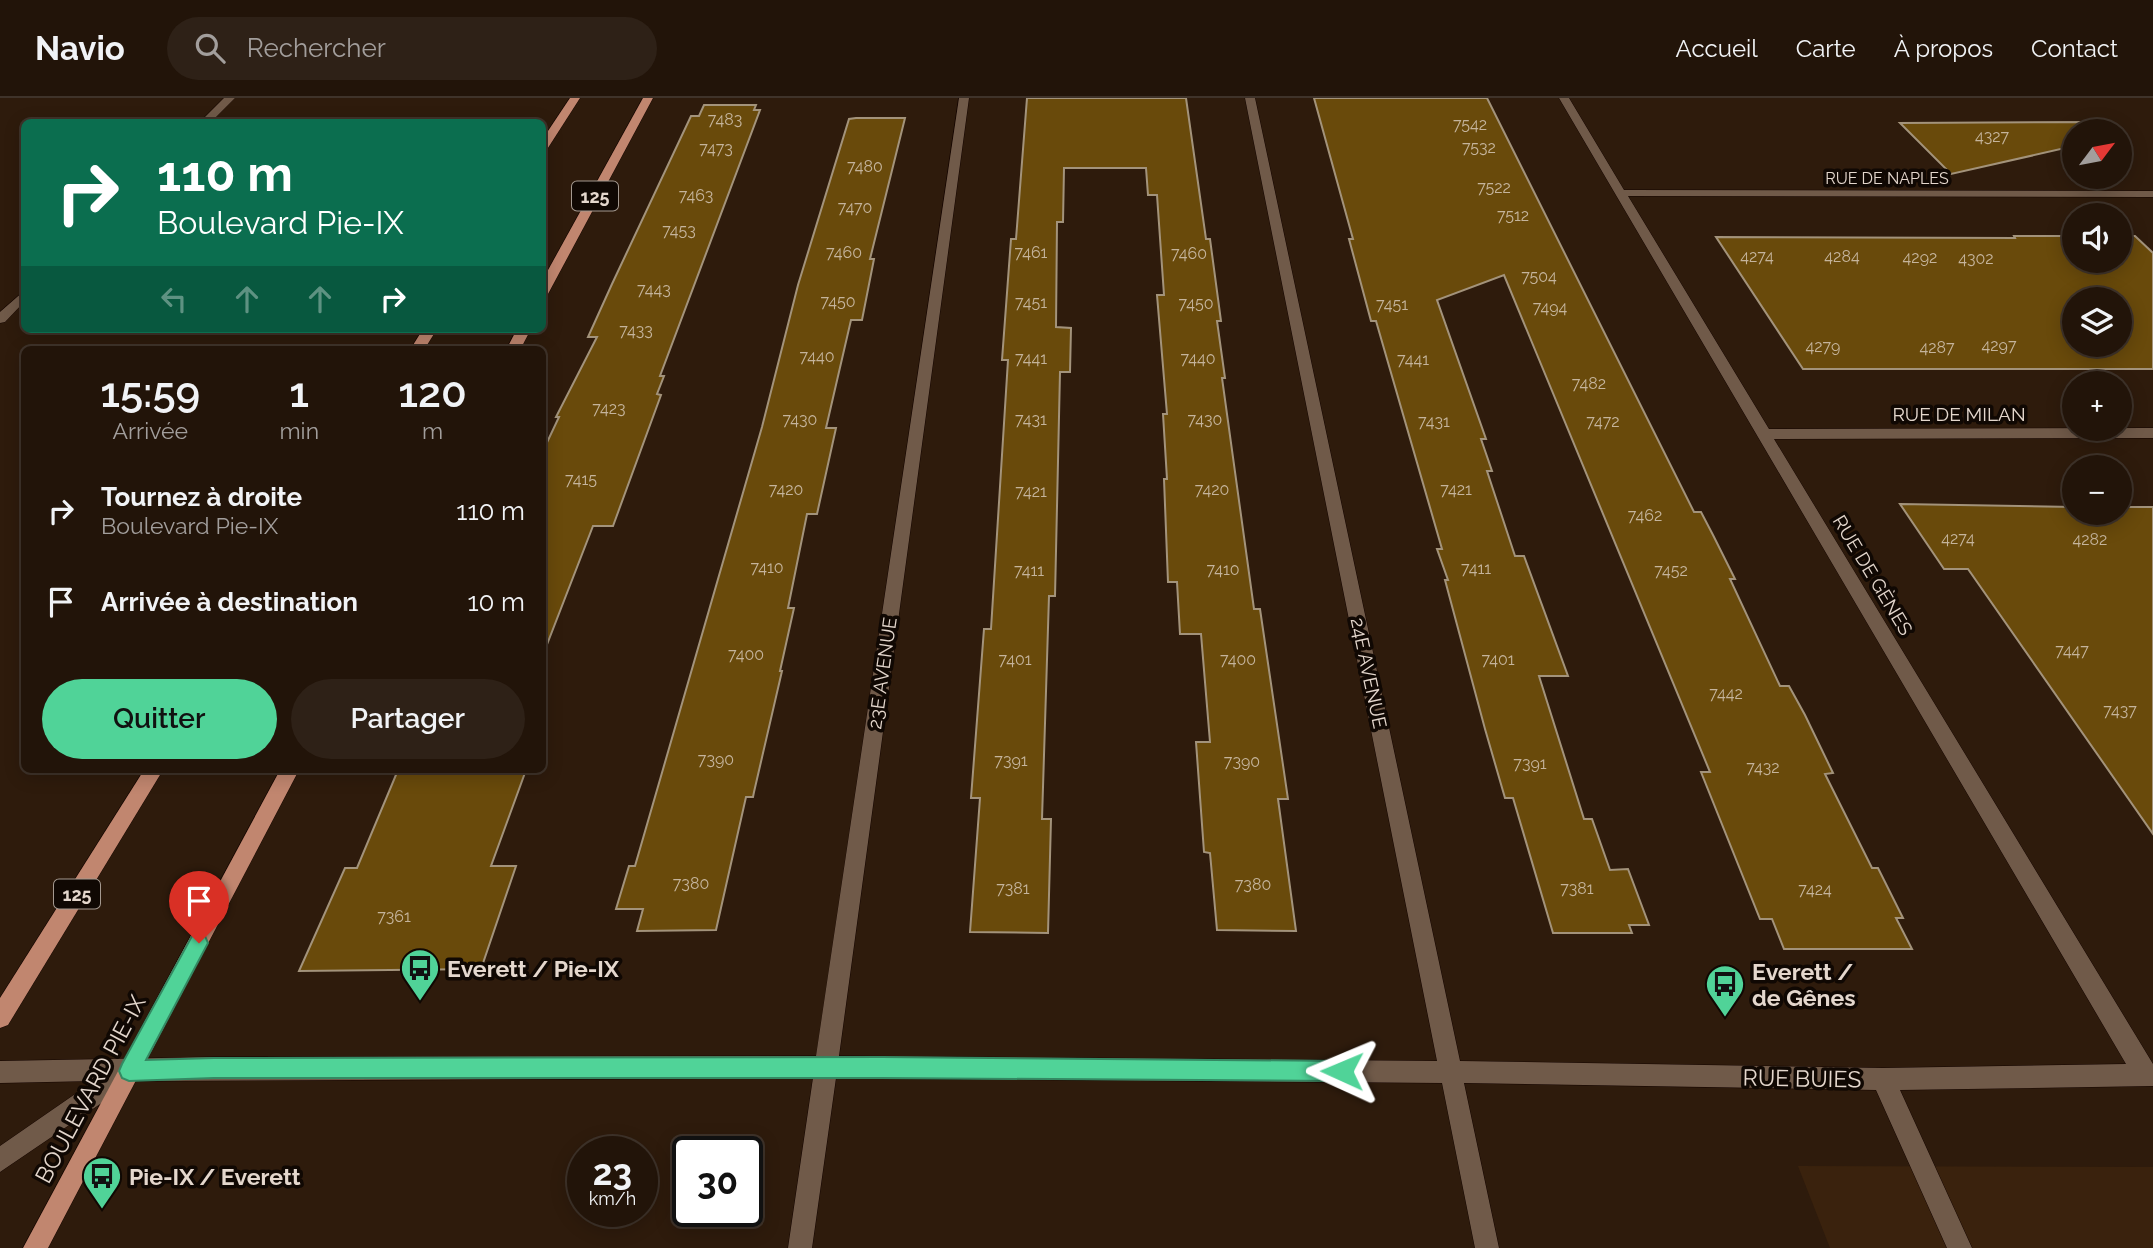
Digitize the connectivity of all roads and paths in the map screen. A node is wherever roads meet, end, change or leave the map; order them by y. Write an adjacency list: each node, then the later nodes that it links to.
1 (230, 98): 7 (street)
2 (575, 98): 8 (main road)
3 (648, 98): 11 (main road, 125)
4 (964, 98): 19 (street, 23E AVENUE)
5 (1250, 98): 22 (street, 24E AVENUE)
6 (1564, 98): 9 (street, RUE DE GÈNES)
7 (208, 119)
8 (546, 143)
9 (1620, 193): 10 (street, RUE DE NAPLES); 15 (street, RUE DE GÈNES)
10 (2153, 194)
11 (546, 287)
12 (21, 298): 13 (street)
13 (0, 318)
14 (2153, 433): 15 (street, RUE DE MILAN)
15 (1766, 434): 23 (street, RUE DE GÈNES)
16 (152, 773): 18 (main road, 125)
17 (288, 773): 20 (main road, BOULEVARD PIE-IX)
18 (0, 1018)
19 (826, 1069): 20 (street, RUE BUIES); 22 (street, RUE BUIES); 27 (street, 23E AVENUE)
20 (129, 1071): 21 (street, RUE BUIES); 25 (street); 26 (main road, BOULEVARD PIE-IX)
21 (0, 1072)
22 (1451, 1072): 24 (street, RUE BUIES); 28 (street, 24E AVENUE)
23 (2149, 1075): 24 (street, RUE BUIES)
24 (1882, 1079): 29 (street)
25 (0, 1160)
26 (35, 1248)
27 (800, 1248)
28 (1487, 1248)
29 (1960, 1248)

